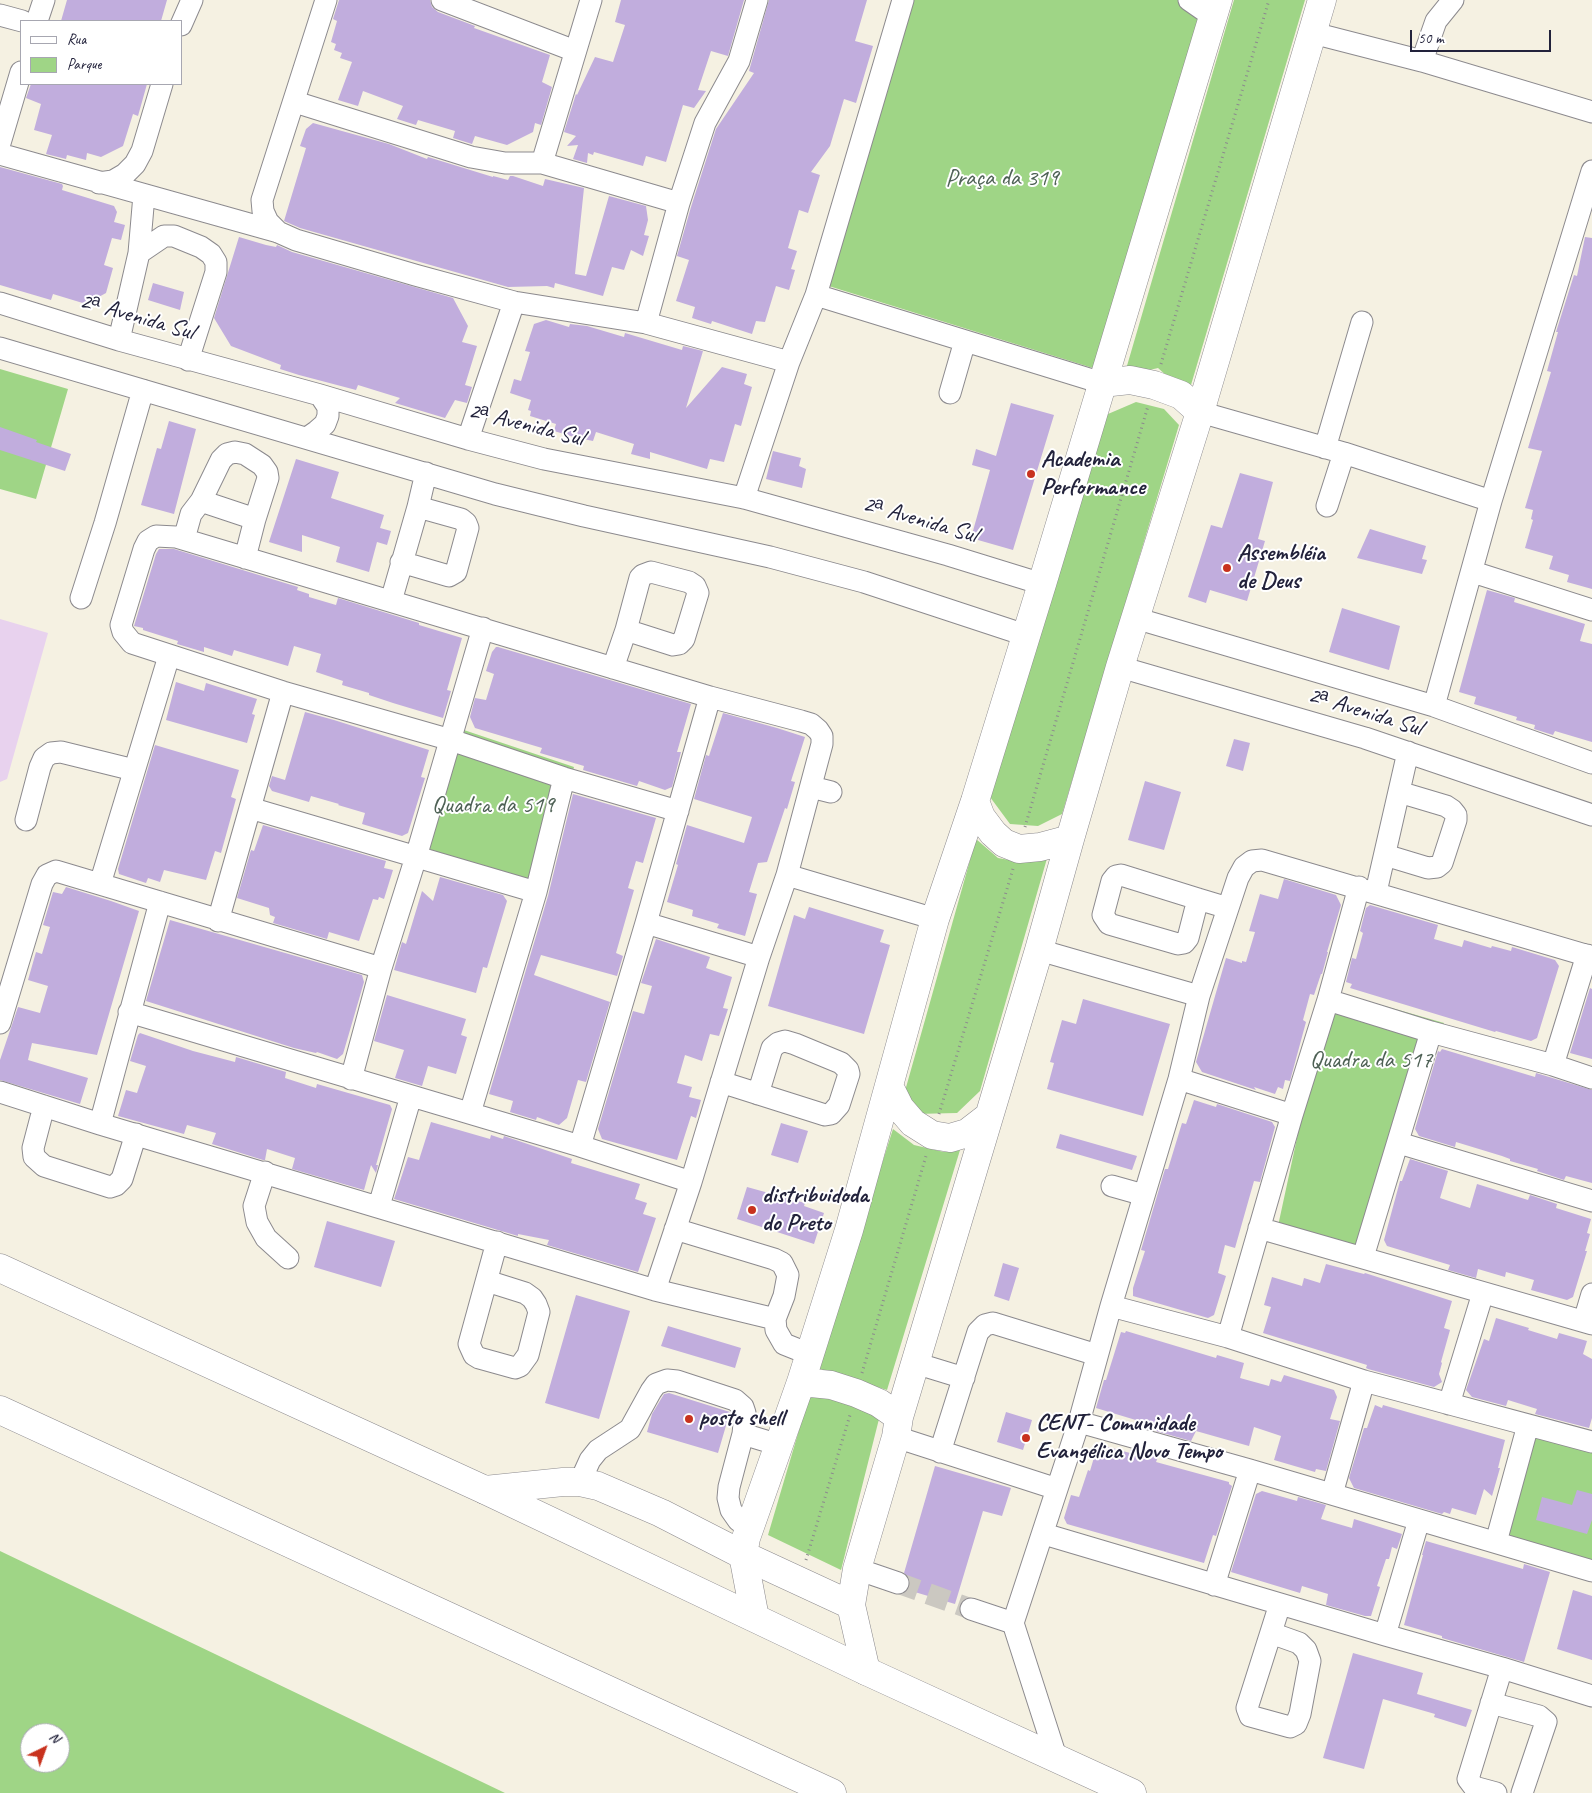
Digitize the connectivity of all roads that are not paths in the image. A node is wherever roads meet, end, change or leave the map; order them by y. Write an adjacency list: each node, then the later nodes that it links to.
1 (44, 0): 14 (street)
2 (192, 0): 15 (street)
3 (326, 0): 21 (street)
4 (442, 0): 17 (street)
5 (590, 0): 17 (street)
6 (756, 0): 29 (street)
7 (903, 0): 32 (street)
8 (1189, 0): 11 (street)
9 (1322, 0): 16 (main road)
10 (1454, 0): 18 (street)
11 (1215, 8): 42 (main road)
12 (0, 14): 13 (street)
13 (20, 20)
14 (37, 20)
15 (182, 23)
16 (1313, 33): 18 (street); 46 (main road)
17 (575, 51): 25 (street)
18 (1422, 61): 22 (street)
19 (20, 75): 23 (street)
20 (162, 85): 27 (street)
21 (295, 102): 25 (street); 30 (street)
22 (1592, 112)
23 (0, 143)
24 (0, 154): 27 (street)
25 (542, 163): 29 (street)
26 (1591, 179): 55 (street)
27 (98, 183): 28 (street)
28 (144, 195): 30 (street); 31 (street)
29 (679, 203): 36 (street)
30 (278, 232): 33 (street)
31 (139, 252): 37 (street); 40 (street)
32 (816, 295): 38 (street); 41 (street)
33 (514, 302): 36 (street); 49 (street)
34 (0, 303): 37 (street, 2ᵃ Avenida Sul)
35 (1362, 322): 50 (street)
36 (646, 323): 41 (street)
37 (120, 340): 40 (street, 2ᵃ Avenida Sul)
38 (965, 341): 42 (street); 44 (street)
39 (0, 348): 43 (street)
40 (188, 360): 45 (street, 2ᵃ Avenida Sul)
41 (789, 362): 53 (street)
42 (1102, 382): 46 (main road); 63 (main road)
43 (143, 390): 47 (street); 64 (street)
44 (950, 393)
45 (320, 395): 48 (street); 49 (street, 2ᵃ Avenida Sul)
46 (1200, 412): 50 (street); 67 (main road)
47 (254, 422): 48 (street); 51 (street)
48 (307, 438): 52 (street)
49 (468, 439): 53 (street, 2ᵃ Avenida Sul)
50 (1334, 450): 55 (street); 56 (street)
51 (245, 454): 54 (street); 58 (street)
52 (426, 473): 57 (street); 70 (street)
53 (744, 498): 63 (street, 2ᵃ Avenida Sul)
54 (201, 501): 58 (street); 59 (street)
55 (1491, 502): 62 (street)
56 (1327, 506)
57 (418, 507): 61 (street); 61 (street)
58 (255, 519): 60 (street)
59 (184, 539): 60 (street); 71 (street)
60 (245, 558): 65 (street)
61 (401, 562): 65 (street)
62 (1473, 572): 66 (street); 76 (street)
63 (1042, 584): 70 (main road)
64 (81, 598)
65 (391, 601): 68 (street)
66 (1592, 610)
67 (1135, 618): 73 (main road); 76 (street, 2ᵃ Avenida Sul)
68 (483, 628): 72 (street); 77 (street)
69 (626, 630): 72 (street)
70 (1025, 635): 85 (main road)
71 (169, 656): 74 (street); 80 (street)
72 (613, 668): 75 (street)
73 (1120, 668): 78 (street, 2ᵃ Avenida Sul); 90 (main road)
74 (283, 692): 77 (street); 86 (street)
75 (710, 697): 82 (street); 87 (street)
76 (1434, 706): 79 (street, 2ᵃ Avenida Sul)
77 (451, 740): 81 (street); 92 (street)
78 (1408, 752): 84 (street); 88 (street, 2ᵃ Avenida Sul)
79 (1592, 763)
80 (134, 770): 89 (street); 94 (street)
81 (564, 778): 87 (street); 96 (street)
82 (811, 787): 83 (street); 93 (street)
83 (831, 792)
84 (1399, 792): 91 (street); 91 (street)
85 (975, 801): 90 (main road); 100 (main road)
86 (250, 808): 92 (street); 101 (street)
87 (678, 811): 102 (street)
88 (1592, 815)
89 (26, 820)
90 (1070, 839): 103 (main road)
91 (1385, 855): 95 (street)
92 (416, 857): 96 (street); 106 (street)
93 (787, 875): 100 (street); 105 (street)
94 (100, 884): 98 (street); 110 (street)
95 (1367, 890): 99 (street); 104 (street); 108 (street)
96 (536, 892): 122 (street)
97 (1198, 899): 99 (street)
98 (160, 902): 101 (street); 109 (street)
99 (1228, 908): 107 (street)
100 (935, 919): 117 (main road)
101 (218, 921): 106 (street)
102 (646, 924): 105 (street); 128 (street)
103 (1039, 950): 107 (street); 124 (main road)
104 (1590, 956): 112 (street)
105 (759, 957): 116 (street)
106 (381, 968): 114 (street)
107 (1199, 996): 115 (street)
108 (1328, 1000): 111 (street); 123 (street)
109 (130, 1012): 114 (street); 125 (street)
110 (0, 1023)
111 (1432, 1032): 112 (street); 127 (street)
112 (1553, 1065): 113 (street)
113 (1592, 1078)
114 (351, 1079): 120 (street)
115 (1179, 1079): 123 (street); 132 (street)
116 (721, 1082): 119 (street); 130 (street)
117 (890, 1088): 124 (main road); 149 (main road)
118 (0, 1092): 121 (street)
119 (758, 1094)
120 (411, 1096): 122 (street); 134 (street)
121 (44, 1106): 125 (street); 126 (street)
122 (470, 1113): 128 (street)
123 (1292, 1115): 135 (street)
124 (989, 1116): 151 (main road)
125 (100, 1124): 126 (street)
126 (136, 1134): 129 (street)
127 (1399, 1143): 133 (street); 138 (street)
128 (580, 1146): 130 (street)
129 (265, 1172): 134 (street); 139 (street)
130 (691, 1182): 136 (street)
131 (1112, 1186): 132 (street)
132 (1144, 1195): 145 (street)
133 (1592, 1201)
134 (380, 1206): 137 (street)
135 (1259, 1228): 138 (street); 148 (street)
136 (675, 1229): 142 (street); 146 (street)
137 (498, 1242): 141 (street); 142 (street)
138 (1363, 1257): 143 (street)
139 (288, 1258)
140 (0, 1268): 167 (main road)
141 (487, 1281)
142 (655, 1290): 146 (street)
143 (1483, 1293): 147 (street); 155 (street)
144 (1592, 1294): 147 (street)
145 (1111, 1306): 148 (street); 150 (street)
146 (775, 1319): 149 (street)
147 (1588, 1323)
148 (1228, 1337): 153 (street)
149 (808, 1354): 154 (main road)
150 (1097, 1355): 152 (street); 157 (street)
151 (915, 1363): 152 (street); 159 (main road)
152 (964, 1378): 163 (street)
153 (1364, 1381): 155 (street); 168 (street)
154 (801, 1382): 159 (main road); 162 (main road)
155 (1449, 1404): 158 (street)
156 (0, 1410): 189 (main road)
157 (1079, 1422): 164 (street); 166 (street)
158 (1528, 1425): 161 (street); 172 (street)
159 (897, 1427): 163 (street); 173 (main road)
160 (743, 1434): 162 (street); 165 (street); 171 (street)
161 (1592, 1442)
162 (779, 1444): 171 (main road)
163 (940, 1452): 166 (street)
164 (1250, 1470): 168 (street); 176 (street)
165 (580, 1482): 167 (main road); 171 (main road)
166 (1057, 1489): 170 (street)
167 (485, 1490): 180 (main road)
168 (1332, 1494): 169 (street)
169 (1419, 1520): 172 (street); 183 (street)
170 (1044, 1534): 176 (street); 181 (street)
171 (746, 1542): 178 (main road); 180 (main road)
172 (1496, 1542): 174 (street)
173 (857, 1568): 175 (street); 178 (main road)
174 (1592, 1571)
175 (898, 1582)
176 (1214, 1584): 177 (street)
177 (1280, 1604): 182 (street); 183 (street)
178 (851, 1605): 185 (main road)
179 (971, 1609): 181 (street)
180 (755, 1618): 185 (main road)
181 (1013, 1623): 188 (street)
182 (1271, 1633)
183 (1385, 1635): 184 (street)
184 (1502, 1668): 186 (street); 187 (street)
185 (866, 1671): 188 (main road)
186 (1592, 1696)
187 (1491, 1703): 191 (street); 192 (street)
188 (1056, 1757): 190 (main road)
189 (832, 1793)
190 (1132, 1793)
191 (1496, 1793)
192 (1522, 1793)

